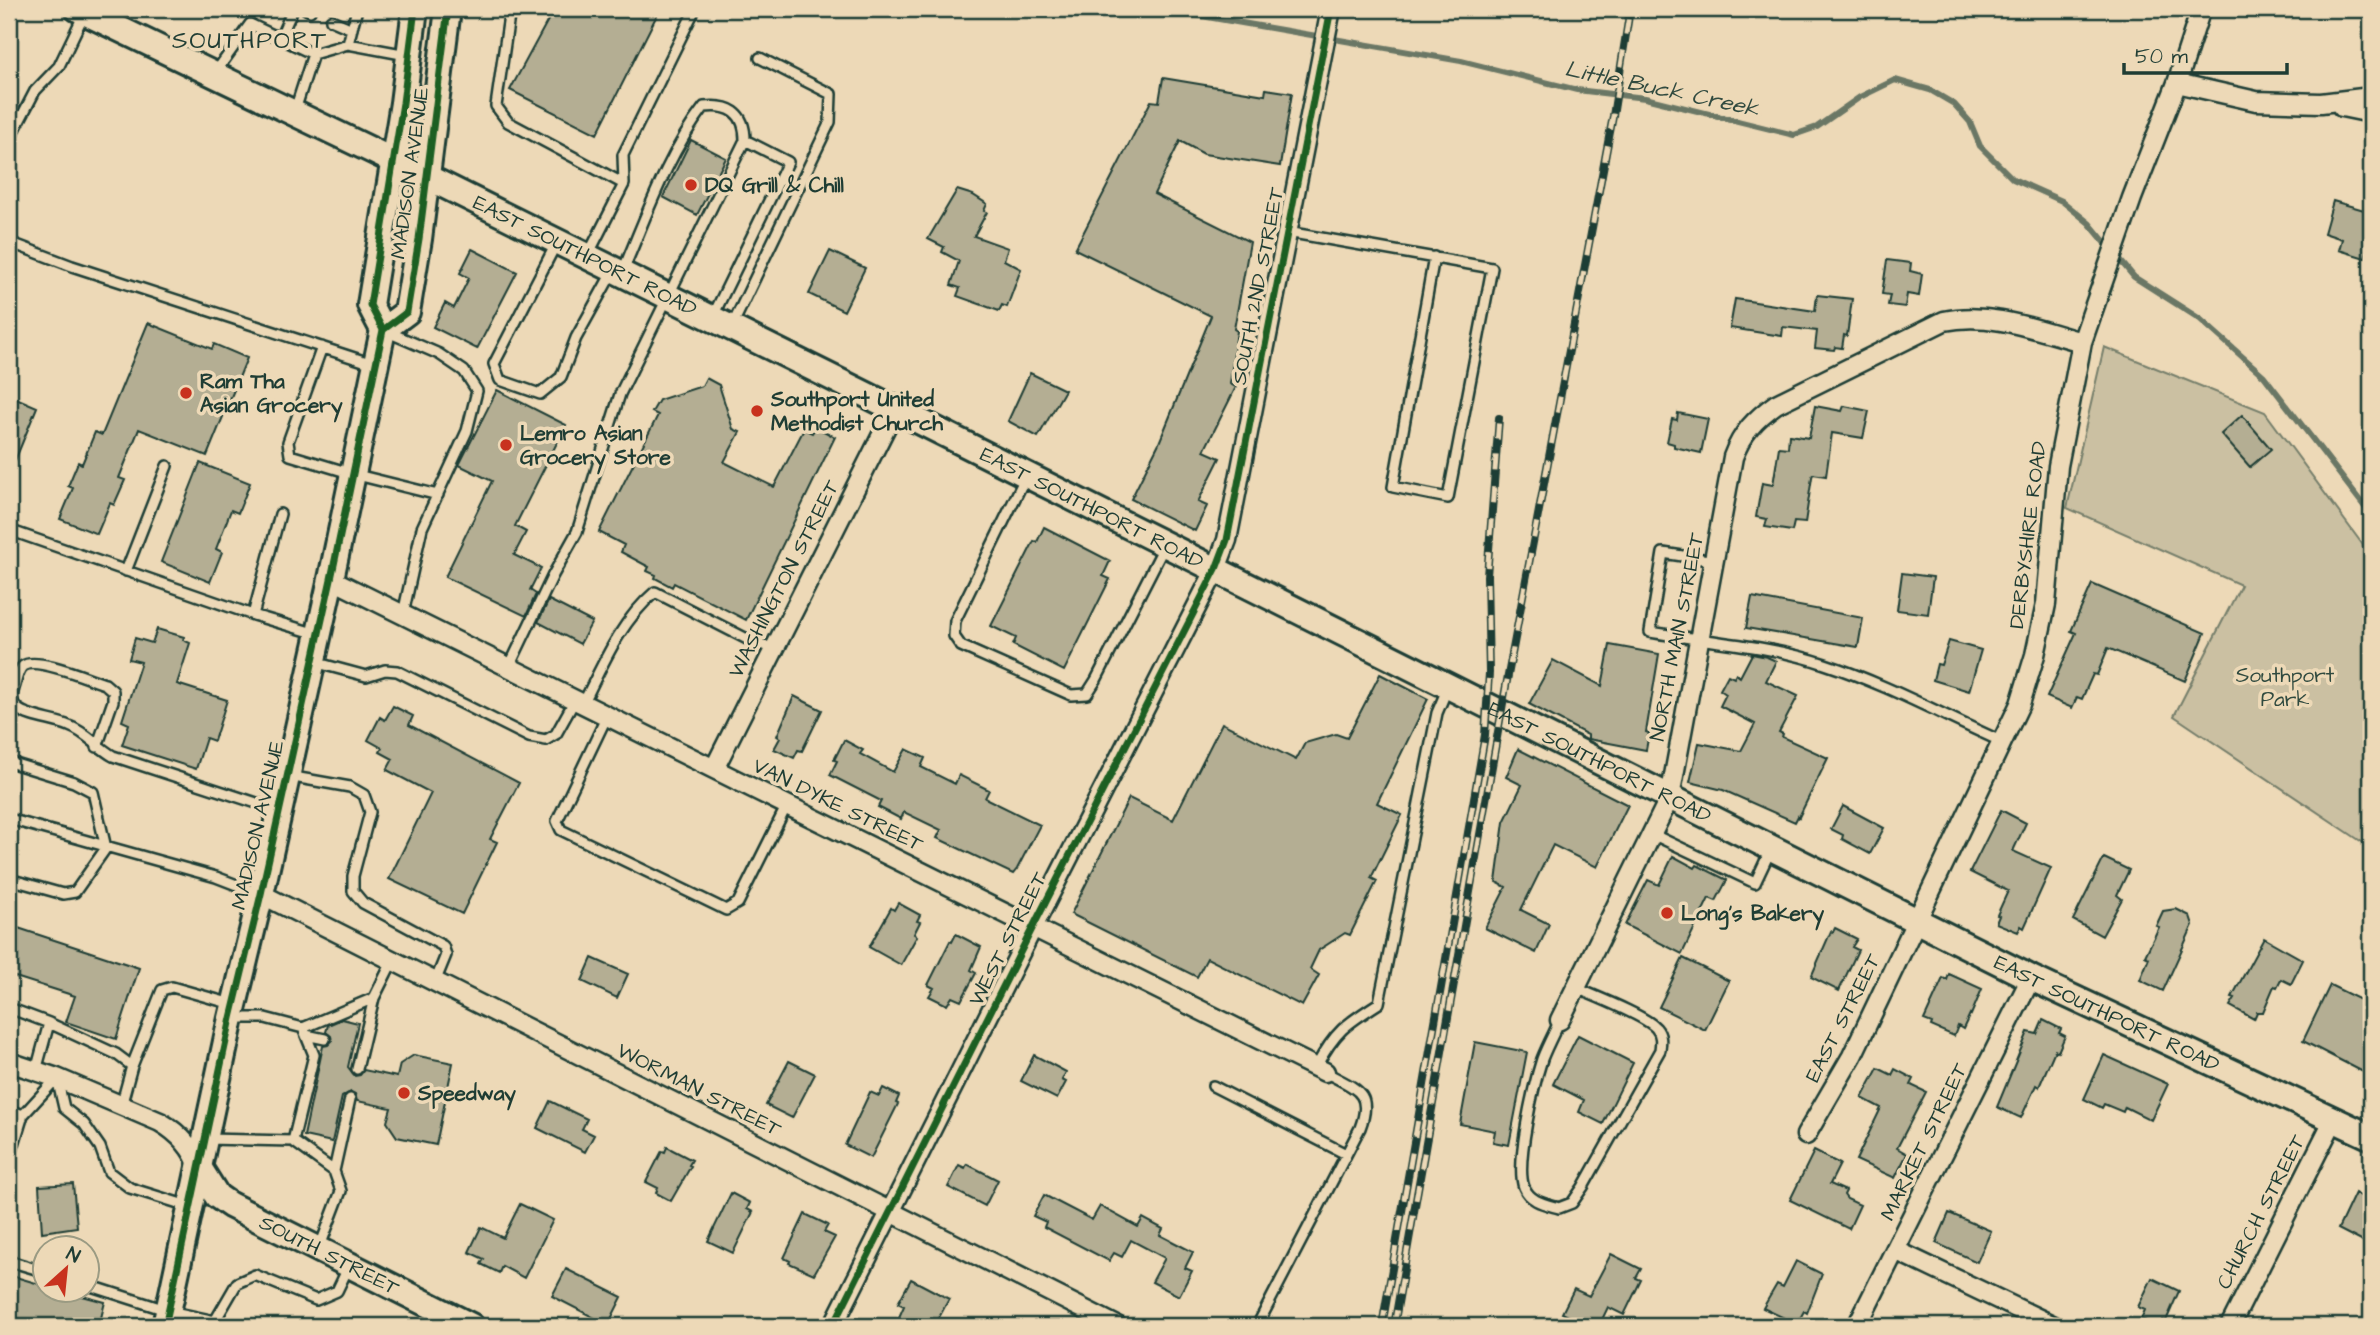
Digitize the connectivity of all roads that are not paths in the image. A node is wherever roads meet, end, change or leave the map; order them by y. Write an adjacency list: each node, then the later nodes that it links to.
1 (293, 9): 12 (lane)
2 (357, 9): 11 (lane)
3 (415, 9): 15 (main road, MADISON AVENUE)
4 (448, 9): 26 (main road, MADISON AVENUE)
5 (510, 9): 27 (lane)
6 (695, 9): 27 (lane)
7 (2202, 9): 18 (street, DERBYSHIRE ROAD)
8 (81, 10): 17 (main road, EAST SOUTHPORT ROAD); 24 (lane)
9 (1330, 14): 28 (street, SOUTH 2ND STREET)
10 (331, 20): 11 (lane)
11 (352, 29): 13 (lane)
12 (280, 38): 14 (lane); 17 (lane)
13 (348, 44): 14 (lane); 15 (lane)
14 (313, 54): 21 (lane)
15 (409, 56): 25 (main road, MADISON AVENUE)
16 (760, 58): 35 (lane)
17 (215, 75): 21 (main road, EAST SOUTHPORT ROAD)
18 (2177, 83): 20 (street); 37 (street, DERBYSHIRE ROAD)
19 (2371, 97): 20 (street)
20 (2321, 103): 22 (street)
21 (294, 113): 25 (main road, EAST SOUTHPORT ROAD)
22 (2371, 113)
23 (745, 140): 33 (lane); 34 (lane); 35 (lane)
24 (9, 141)
25 (393, 161): 26 (main road, EAST SOUTHPORT ROAD); 36 (main road, MADISON AVENUE)
26 (427, 177): 30 (main road, EAST SOUTHPORT ROAD); 36 (main road, MADISON AVENUE)
27 (624, 184): 31 (lane)
28 (1287, 232): 32 (lane); 49 (street, SOUTH 2ND STREET)
29 (9, 242): 38 (lane)
30 (557, 242): 31 (main road, EAST SOUTHPORT ROAD); 33 (lane)
31 (587, 256): 33 (main road, EAST SOUTHPORT ROAD)
32 (1434, 257): 32 (lane)
33 (618, 272): 34 (main road, EAST SOUTHPORT ROAD)
34 (666, 296): 35 (main road, EAST SOUTHPORT ROAD); 58 (lane)
35 (721, 323): 40 (main road, EAST SOUTHPORT ROAD)
36 (383, 330): 39 (main road, MADISON AVENUE); 44 (lane)
37 (2082, 342): 48 (street, NORTH MAIN STREET); 62 (street, DERBYSHIRE ROAD)
38 (322, 347): 39 (lane); 42 (lane)
39 (376, 365): 42 (main road, MADISON AVENUE)
40 (895, 409): 43 (main road, EAST SOUTHPORT ROAD); 56 (street, WASHINGTON STREET)
41 (167, 466): 50 (lane)
42 (353, 474): 44 (lane); 51 (main road, MADISON AVENUE)
43 (1027, 475): 47 (main road, EAST SOUTHPORT ROAD); 47 (lane)
44 (438, 495): 52 (lane)
45 (279, 514): 53 (lane)
46 (9, 530): 50 (lane)
47 (1166, 544): 49 (main road, EAST SOUTHPORT ROAD)
48 (1715, 561): 55 (street, NORTH MAIN STREET); 55 (lane)
49 (1216, 569): 59 (main road, EAST SOUTHPORT ROAD); 77 (street, WEST STREET)
50 (126, 571): 53 (lane)
51 (331, 579): 52 (street, VAN DYKE STREET); 54 (main road, MADISON AVENUE)
52 (403, 614): 58 (street, VAN DYKE STREET)
53 (253, 615): 54 (lane)
54 (319, 634): 57 (main road, MADISON AVENUE)
55 (1700, 640): 62 (lane); 67 (street, NORTH MAIN STREET)
56 (774, 649): 60 (lane); 65 (street, WASHINGTON STREET)
57 (313, 662): 60 (lane); 66 (main road, MADISON AVENUE)
58 (509, 667): 60 (street, VAN DYKE STREET)
59 (1449, 685): 67 (main road, EAST SOUTHPORT ROAD); 92 (lane)
60 (579, 702): 61 (street, VAN DYKE STREET)
61 (607, 716): 65 (street, VAN DYKE STREET); 68 (lane)
62 (2003, 742): 76 (street, DERBYSHIRE ROAD)
63 (97, 747): 63 (lane); 69 (lane)
64 (9, 762): 72 (lane)
65 (714, 769): 68 (street, VAN DYKE STREET)
66 (287, 775): 69 (main road, MADISON AVENUE); 80 (lane)
67 (1670, 797): 71 (street, NORTH MAIN STREET); 73 (main road, EAST SOUTHPORT ROAD)
68 (787, 805): 77 (street, VAN DYKE STREET)
69 (280, 810): 75 (main road, MADISON AVENUE)
70 (9, 819): 72 (lane)
71 (1652, 834): 73 (lane); 81 (street, NORTH MAIN STREET)
72 (106, 848): 74 (lane); 75 (lane)
73 (1771, 848): 76 (main road, EAST SOUTHPORT ROAD)
74 (9, 878)
75 (261, 894): 78 (street, WORMAN STREET); 84 (main road, MADISON AVENUE)
76 (1917, 920): 79 (main road, EAST SOUTHPORT ROAD); 101 (street, EAST STREET)
77 (1033, 927): 92 (street, VAN DYKE STREET); 110 (street, WEST STREET)
78 (393, 960): 80 (street, WORMAN STREET); 82 (lane)
79 (2031, 978): 100 (main road, EAST SOUTHPORT ROAD); 112 (street, MARKET STREET)
80 (435, 982): 110 (street, WORMAN STREET)
81 (1576, 988): 85 (street, NORTH MAIN STREET); 85 (lane)
82 (374, 998): 87 (lane); 91 (lane)
83 (9, 1008): 86 (lane)
84 (232, 1012): 87 (lane); 90 (lane); 103 (main road, MADISON AVENUE)
85 (1560, 1020)
86 (49, 1023): 90 (lane); 93 (lane)
87 (304, 1031): 88 (lane); 104 (lane)
88 (325, 1038)
89 (9, 1062): 93 (street)
90 (132, 1066): 97 (lane)
91 (357, 1069)
92 (1321, 1069): 105 (lane)
93 (36, 1071): 94 (street)
94 (57, 1078): 97 (street); 99 (lane); 109 (lane)
95 (1213, 1086): 105 (lane)
96 (347, 1101): 108 (lane)
97 (121, 1106): 107 (street)
98 (9, 1110): 99 (lane)
99 (23, 1115): 106 (lane)
100 (2334, 1119): 102 (main road, EAST SOUTHPORT ROAD); 125 (street, CHURCH STREET)
101 (1806, 1135)
102 (2371, 1137)
103 (206, 1139): 104 (lane); 107 (main road, MADISON AVENUE)
104 (293, 1141): 108 (lane)
105 (1346, 1154): 122 (lane)
106 (9, 1161)
107 (200, 1169): 109 (main road, MADISON AVENUE); 111 (main road, SOUTH STREET)
108 (334, 1171): 111 (lane)
109 (191, 1207): 117 (main road, MADISON AVENUE)
110 (891, 1212): 120 (street, WEST STREET); 121 (street, WORMAN STREET)
111 (318, 1250): 114 (main road, SOUTH STREET)
112 (1895, 1250): 123 (street, MARKET STREET); 124 (street)
113 (9, 1261): 115 (lane)
114 (350, 1266): 118 (lane); 119 (main road, SOUTH STREET)
115 (32, 1268)
116 (102, 1291): 117 (lane)
117 (167, 1318): 118 (lane)
118 (214, 1324)
119 (471, 1326)
120 (833, 1326)
121 (1117, 1326)
122 (1257, 1326)
123 (1857, 1326)
124 (2054, 1326)
125 (2230, 1326)

